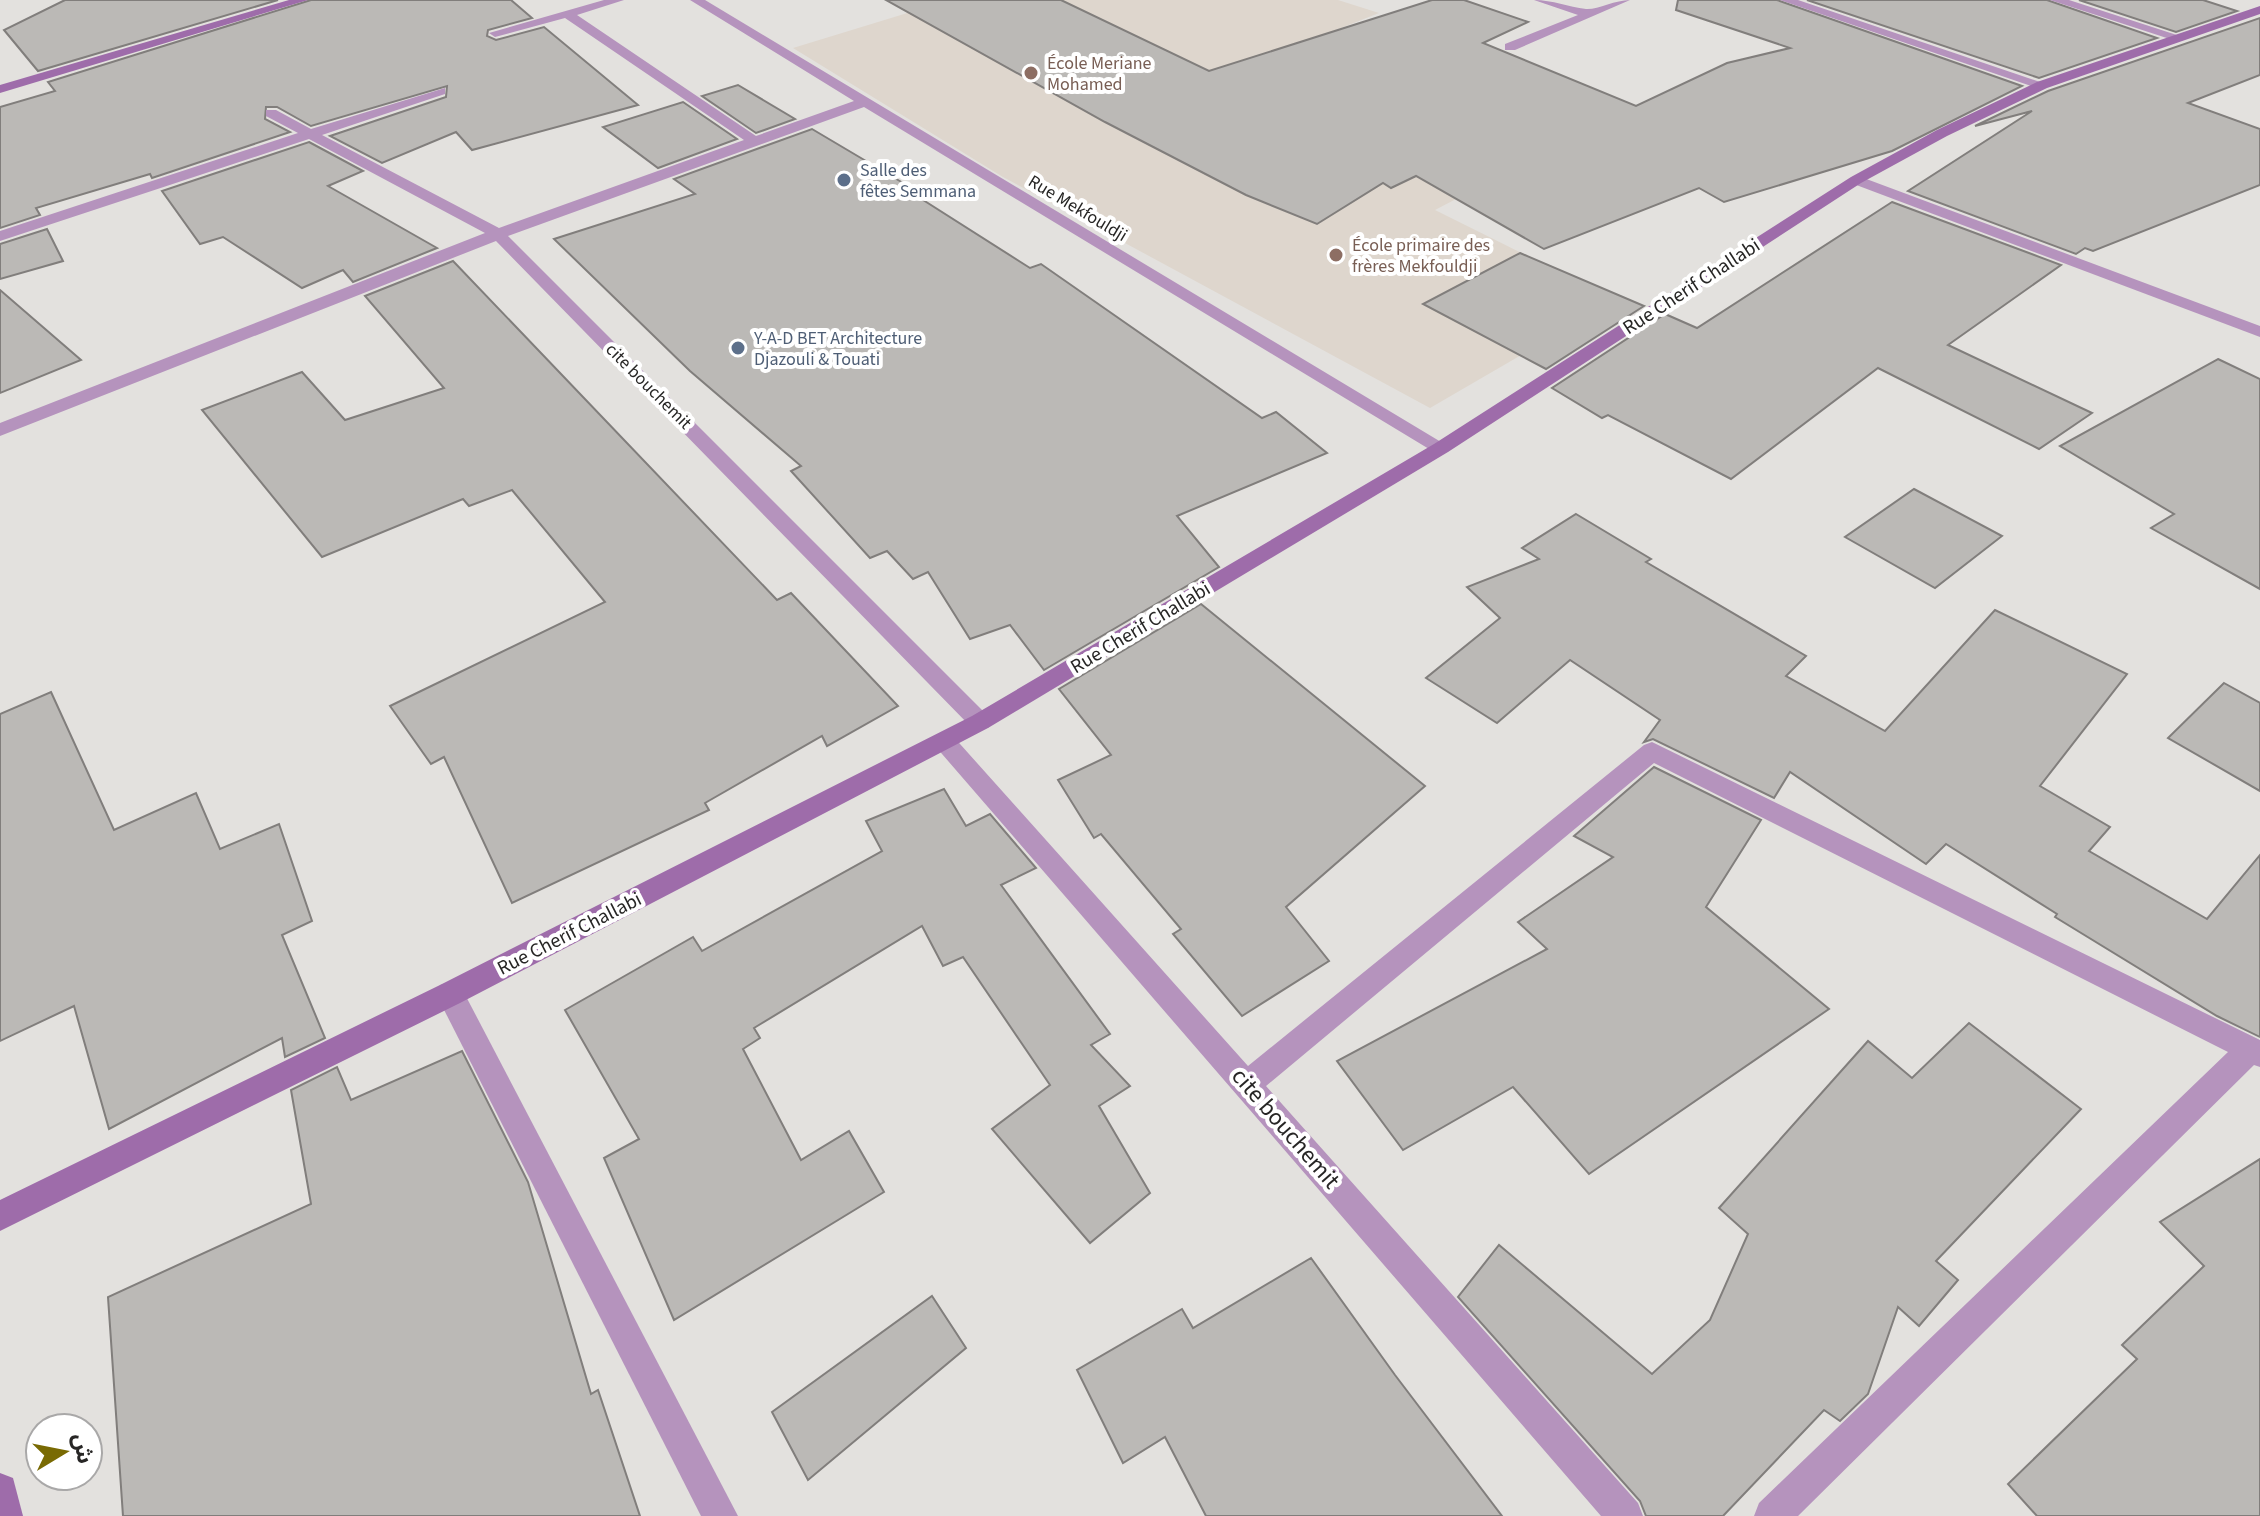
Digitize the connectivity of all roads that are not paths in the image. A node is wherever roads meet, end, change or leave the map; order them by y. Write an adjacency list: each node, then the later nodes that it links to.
1 (302, 0): 15 (street)
2 (618, 0): 10 (street)
3 (696, 0): 17 (street, Rue Mekfouldji)
4 (1540, 0): 9 (street)
5 (1624, 0): 9 (street)
6 (1786, 0): 14 (street)
7 (2056, 0): 12 (street)
8 (2260, 10): 12 (street, Rue Cherif Challabi)
9 (1586, 13): 13 (street)
10 (567, 14): 11 (street); 20 (street)
11 (495, 33)
12 (2180, 38): 14 (street, Rue Cherif Challabi)
13 (1510, 47)
14 (2042, 85): 21 (street, Rue Cherif Challabi)
15 (0, 89)
16 (440, 91): 19 (street)
17 (861, 103): 20 (street); 26 (street, Rue Mekfouldji)
18 (271, 113): 19 (street, cite bouchemit)
19 (308, 136): 22 (street, cite bouchemit); 23 (street)
20 (754, 141): 22 (street)
21 (1856, 180): 24 (street); 26 (street, Rue Cherif Challabi)
22 (498, 234): 25 (street); 27 (street, cite bouchemit)
23 (0, 236)
24 (2260, 332)
25 (0, 430)
26 (1441, 448): 27 (street, Rue Cherif Challabi)
27 (980, 722): 28 (street, Rue Cherif Challabi)
28 (944, 741): 29 (street, Rue Cherif Challabi); 31 (street, cite bouchemit)
29 (450, 994): 32 (street, Rue Cherif Challabi); 35 (street)
30 (2255, 1051): 31 (street); 37 (street)
31 (1247, 1084): 36 (street, cite bouchemit)
32 (0, 1216)
33 (0, 1491): 34 (street)
34 (5, 1516)
35 (720, 1516)
36 (1625, 1516)
37 (1772, 1516)

